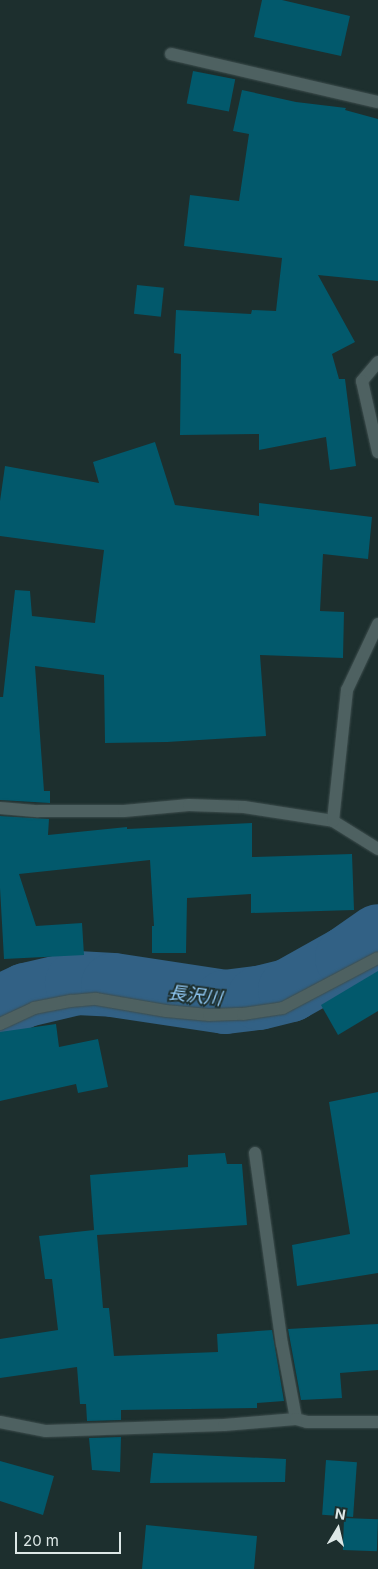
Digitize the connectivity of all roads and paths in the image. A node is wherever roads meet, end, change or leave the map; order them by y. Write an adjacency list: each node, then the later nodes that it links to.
1 (171, 54): 2 (street)
2 (378, 102)
3 (378, 362): 4 (street)
4 (378, 452)
5 (378, 624): 7 (street)
6 (0, 808): 7 (street)
7 (333, 821): 8 (street)
8 (378, 849)
9 (378, 958): 10 (street)
10 (0, 1024)
11 (255, 1153): 12 (street)
12 (296, 1419): 13 (street); 14 (street)
13 (0, 1422)
14 (378, 1422)

